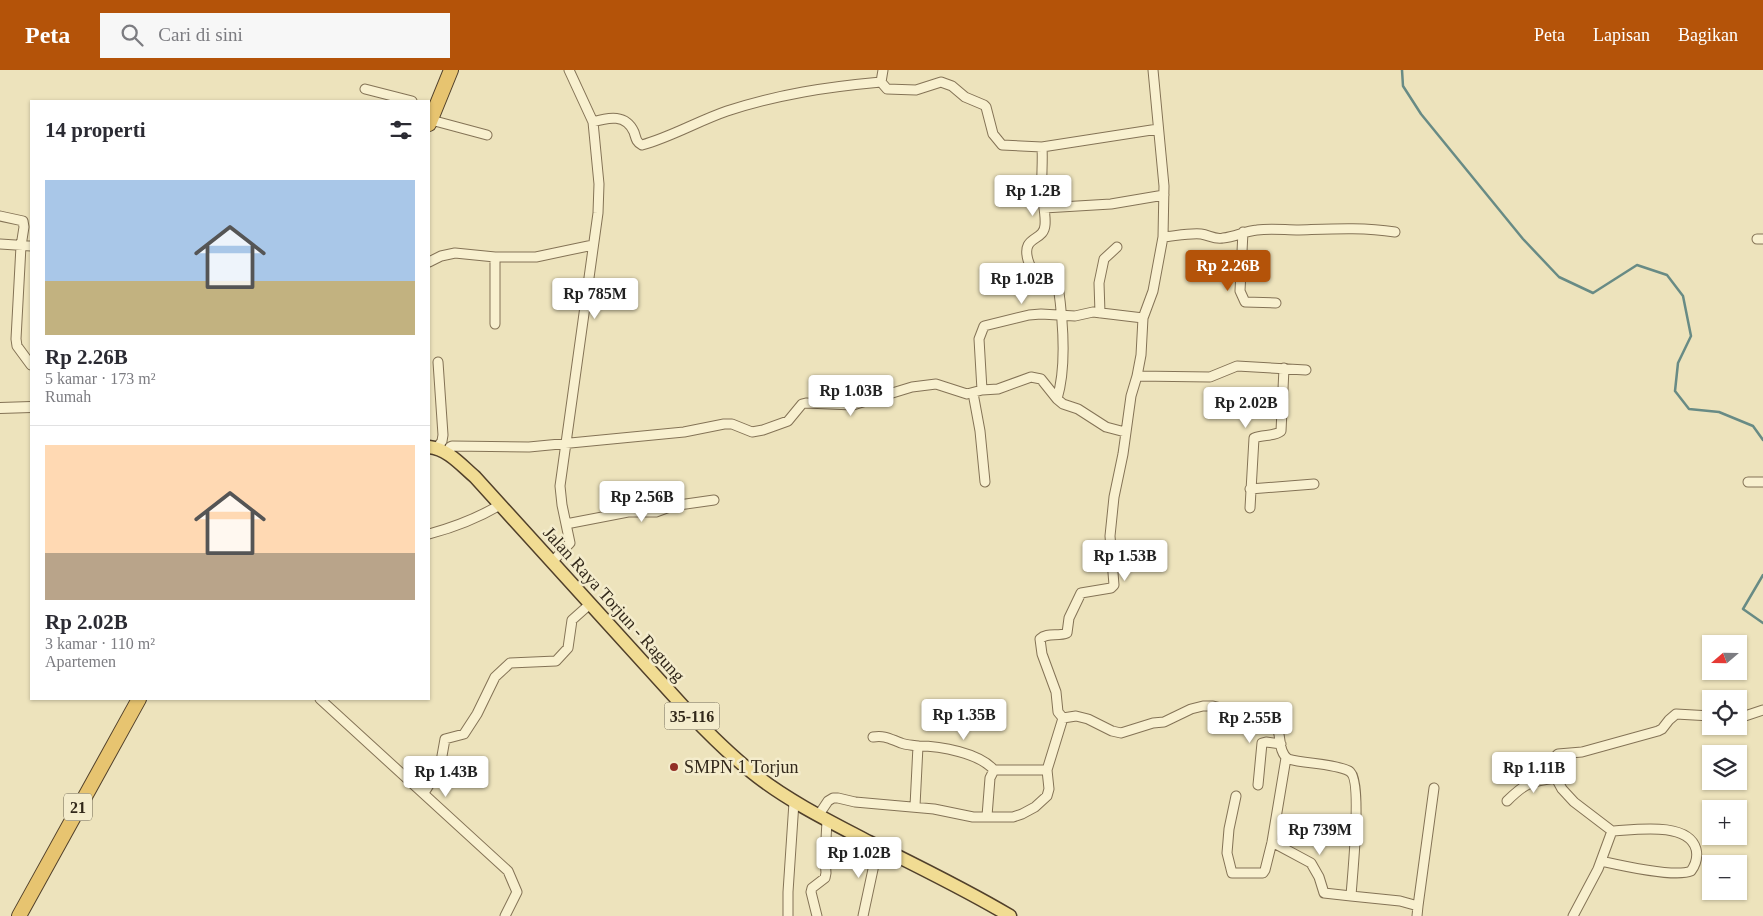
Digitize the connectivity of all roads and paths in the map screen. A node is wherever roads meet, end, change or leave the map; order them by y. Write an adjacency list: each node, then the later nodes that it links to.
1 (451, 70): 8 (highway)
2 (569, 70): 10 (street)
3 (883, 70): 5 (street)
4 (1153, 70): 11 (street)
5 (881, 82): 10 (street); 13 (street)
6 (366, 89): 7 (street)
7 (408, 100)
8 (433, 105): 9 (highway)
9 (430, 122): 12 (street)
10 (593, 122): 21 (street)
11 (1158, 129): 13 (street); 14 (street)
12 (487, 135)
13 (1042, 147): 15 (street)
14 (1164, 195): 15 (street); 19 (street)
15 (1044, 208): 29 (street)
16 (0, 216): 22 (street)
17 (1243, 232): 18 (street); 19 (street); 27 (street)
18 (1395, 232)
19 (1163, 237): 30 (street)
20 (0, 244): 22 (street)
21 (593, 245): 25 (street); 42 (street)
22 (21, 246): 23 (street); 33 (street)
23 (30, 246)
24 (1117, 246): 28 (street)
25 (495, 257): 26 (street); 31 (street)
26 (430, 262)
27 (1276, 303)
28 (1100, 313): 29 (street); 30 (street)
29 (1061, 316): 37 (street); 38 (street)
30 (1143, 318): 36 (street)
31 (495, 324)
32 (438, 362): 43 (street)
33 (30, 365)
34 (1284, 368): 35 (street); 36 (street); 49 (street)
35 (1306, 370)
36 (1137, 376): 41 (street)
37 (977, 392): 38 (street); 42 (street); 45 (street)
38 (1057, 399): 41 (street)
39 (30, 407): 40 (street)
40 (0, 408)
41 (1125, 432): 62 (street)
42 (566, 444): 44 (street); 53 (street)
43 (433, 447): 44 (main road, Jalan Raya Torjun - Ragung / 35-116)
44 (449, 455): 51 (main road, Jalan Raya Torjun - Ragung / 35-116)
45 (985, 482)
46 (1748, 482): 47 (street)
47 (1763, 482)
48 (1314, 484): 49 (street)
49 (1250, 488): 52 (street)
50 (714, 500): 53 (street)
51 (500, 505): 54 (street); 55 (main road, Jalan Raya Torjun - Ragung / 35-116)
52 (1250, 508)
53 (566, 524): 55 (street)
54 (430, 534)
55 (552, 562): 56 (main road, Jalan Raya Torjun - Ragung / 35-116)
56 (590, 604): 72 (street); 75 (main road, Jalan Raya Torjun - Ragung / 35-116)
57 (138, 700): 85 (highway, 21)
58 (321, 700): 72 (street)
59 (1763, 710): 61 (street)
60 (1702, 715): 69 (street)
61 (1747, 715)
62 (1063, 718): 64 (street); 68 (street)
63 (873, 737): 65 (street)
64 (1281, 744): 66 (street); 70 (street)
65 (918, 746): 67 (street); 76 (street)
66 (1286, 758): 80 (street); 83 (street)
67 (994, 770): 68 (street); 77 (street)
68 (1048, 770): 77 (street)
69 (1556, 778): 74 (street); 79 (street)
70 (1258, 785)
71 (1434, 788): 84 (street)
72 (424, 793): 86 (street)
73 (1236, 796): 80 (street)
74 (1507, 801)
75 (794, 802): 78 (main road, Jalan Raya Torjun - Ragung / 35-116); 87 (street)
76 (915, 806): 77 (street); 78 (street)
77 (988, 816)
78 (823, 818): 81 (main road, Jalan Raya Torjun - Ragung / 35-116); 88 (street)
79 (1612, 831): 82 (street); 82 (street)
80 (1272, 842): 83 (street)
81 (878, 846): 89 (street); 90 (main road, Jalan Raya Torjun - Ragung / 35-116)
82 (1601, 861): 92 (street)
83 (1351, 896): 84 (street)
84 (1418, 906): 91 (street)
85 (19, 916)
86 (505, 916)
87 (788, 916)
88 (817, 916)
89 (863, 916)
90 (1010, 916)
91 (1416, 916)
92 (1573, 916)

